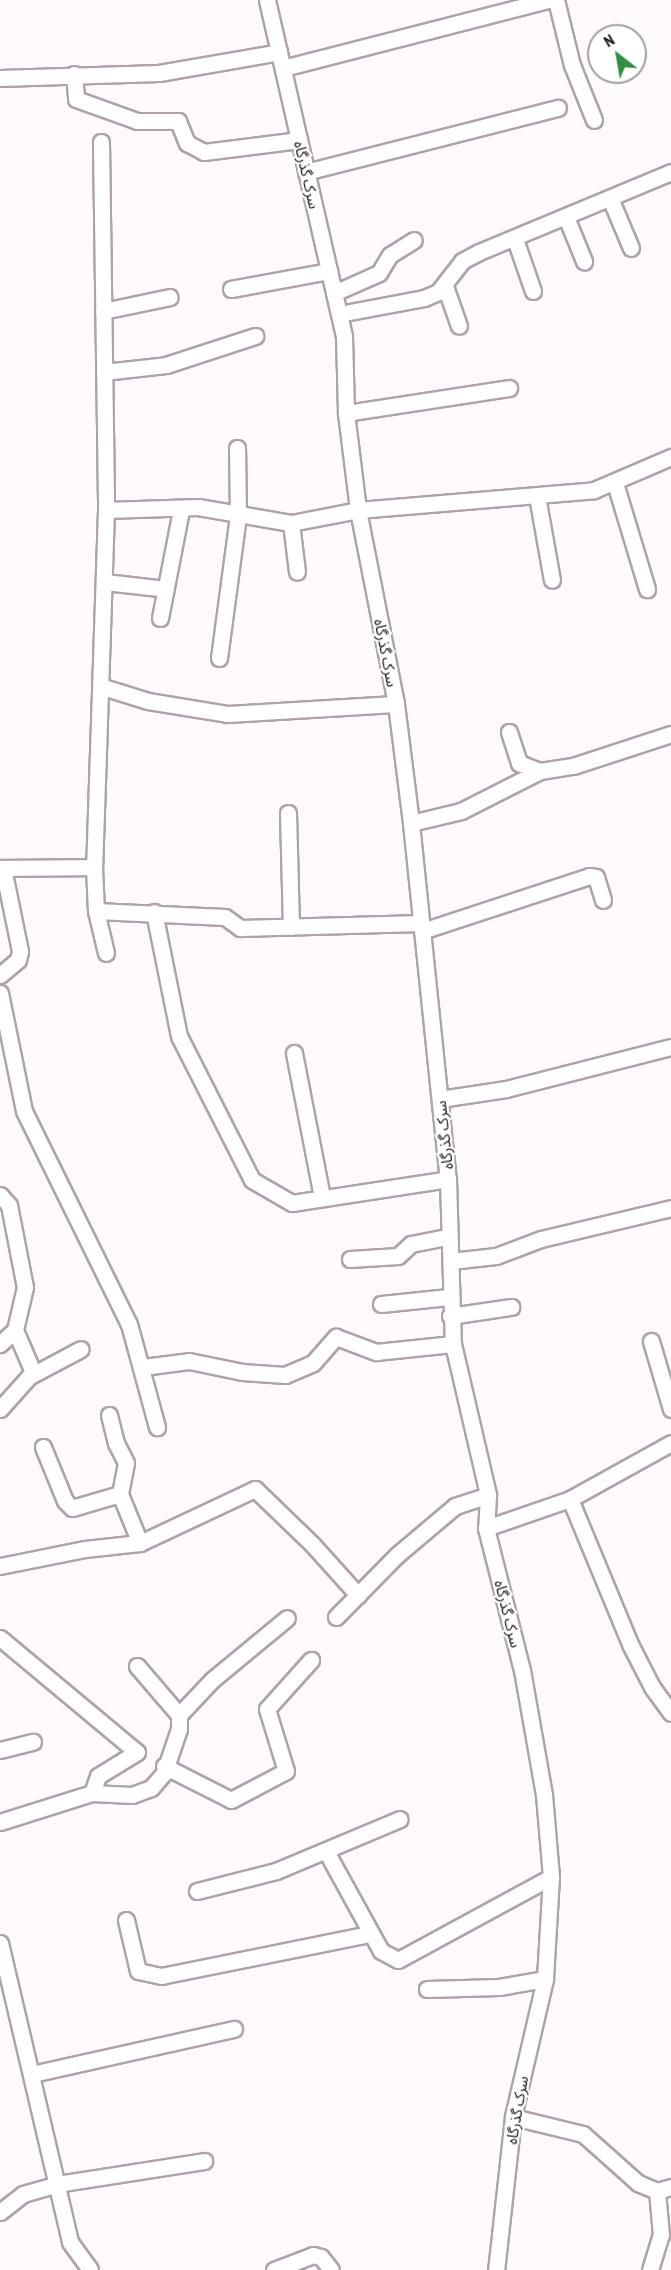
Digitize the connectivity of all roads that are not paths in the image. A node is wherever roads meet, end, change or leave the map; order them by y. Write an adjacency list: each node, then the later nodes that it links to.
1 (267, 0): 4 (street, سرک گذرگاه)
2 (548, 0): 5 (street)
3 (556, 0): 9 (street)
4 (279, 52): 5 (street, سرک گذرگاه); 6 (street)
5 (283, 68): 10 (street, سرک گذرگاه)
6 (74, 74): 7 (street); 10 (street)
7 (0, 78)
8 (558, 108): 12 (street)
9 (594, 120)
10 (299, 140): 12 (street, سرک گذرگاه)
11 (101, 142): 26 (street)
12 (306, 171): 20 (street, سرک گذرگاه)
13 (670, 177): 14 (street)
14 (610, 198): 15 (street); 18 (street)
15 (566, 217): 16 (street); 19 (street)
16 (515, 239): 21 (street); 23 (street)
17 (414, 240): 24 (street)
18 (631, 248)
19 (584, 261)
20 (329, 271): 22 (street); 24 (street, سرک گذرگاه)
21 (445, 286): 27 (street); 28 (street)
22 (231, 289)
23 (533, 291)
24 (334, 293): 27 (street, سرک گذرگاه)
25 (170, 297): 26 (street)
26 (104, 311): 30 (street)
27 (339, 314): 32 (street, سرک گذرگاه)
28 (459, 326)
29 (255, 336): 30 (street)
30 (104, 372): 37 (street)
31 (509, 388): 32 (street)
32 (346, 413): 39 (street, سرک گذرگاه)
33 (237, 448): 40 (street)
34 (671, 458): 35 (street)
35 (615, 483): 36 (street); 46 (street)
36 (537, 496): 39 (street); 43 (street)
37 (106, 510): 38 (street); 44 (street)
38 (181, 510): 40 (street); 45 (street)
39 (358, 510): 41 (street); 50 (street, سرک گذرگاه)
40 (238, 516): 41 (street); 48 (street)
41 (291, 523): 42 (street)
42 (297, 572)
43 (552, 580)
44 (105, 582): 45 (street); 49 (street)
45 (166, 589): 47 (street)
46 (647, 589)
47 (160, 618)
48 (219, 658)
49 (103, 687): 50 (street); 56 (street)
50 (396, 704): 55 (street, سرک گذرگاه)
51 (509, 732): 53 (street)
52 (671, 734): 53 (street)
53 (540, 771): 55 (street)
54 (288, 813): 61 (street)
55 (411, 823): 62 (street, سرک گذرگاه)
56 (94, 867): 57 (street); 59 (street)
57 (2, 868): 64 (street)
58 (603, 900): 62 (street)
59 (96, 911): 60 (street); 63 (street)
60 (154, 912): 61 (street); 71 (street)
61 (291, 927): 62 (street)
62 (422, 927): 68 (street, سرک گذرگاه)
63 (106, 953)
64 (0, 975)
65 (0, 993): 85 (street)
66 (671, 1047): 68 (street)
67 (294, 1053): 71 (street)
68 (440, 1098): 69 (street, سرک گذرگاه)
69 (448, 1179): 71 (street); 73 (street, سرک گذرگاه)
70 (0, 1195): 80 (street)
71 (322, 1197)
72 (671, 1208): 75 (street)
73 (447, 1237): 74 (street); 75 (street, سرک گذرگاه)
74 (350, 1259)
75 (451, 1262): 76 (street, سرک گذرگاه)
76 (449, 1297): 77 (street); 79 (street, سرک گذرگاه)
77 (381, 1304)
78 (511, 1307): 79 (street)
79 (450, 1316): 83 (street, سرک گذرگاه)
80 (15, 1330): 82 (street); 86 (street)
81 (651, 1341): 88 (street)
82 (0, 1344)
83 (453, 1344): 85 (street); 94 (street, سرک گذرگاه)
84 (81, 1349): 86 (street)
85 (143, 1367): 90 (street)
86 (32, 1375): 87 (street)
87 (0, 1409)
88 (671, 1409)
89 (109, 1415): 93 (street)
90 (158, 1427)
91 (671, 1443): 95 (street)
92 (44, 1447): 93 (street)
93 (120, 1494): 97 (street)
94 (489, 1495): 96 (street, سرک گذرگاه); 99 (street)
95 (570, 1499): 96 (street); 105 (street)
96 (486, 1528): 114 (street, سرک گذرگاه)
97 (140, 1543): 98 (street); 99 (street)
98 (0, 1566)
99 (358, 1595): 100 (street)
100 (336, 1617)
101 (286, 1618): 106 (street)
102 (0, 1638): 110 (street)
103 (311, 1660): 109 (street)
104 (137, 1666): 106 (street)
105 (671, 1713)
106 (179, 1715): 109 (street)
107 (33, 1742): 108 (street)
108 (0, 1750)
109 (164, 1766): 110 (street)
110 (92, 1793): 112 (street)
111 (400, 1819): 113 (street)
112 (0, 1822)
113 (326, 1851): 115 (street); 117 (street)
114 (551, 1877): 117 (street); 119 (street, سرک گذرگاه)
115 (197, 1891)
116 (126, 1920): 117 (street)
117 (370, 1934)
118 (0, 1943): 122 (street)
119 (545, 1978): 120 (street); 123 (street, سرک گذرگاه)
120 (427, 1989)
121 (234, 2029): 122 (street)
122 (32, 2074): 125 (street)
123 (513, 2118): 126 (street); 131 (street, سرک گذرگاه)
124 (204, 2161): 125 (street)
125 (57, 2184): 127 (street); 128 (street)
126 (664, 2189): 132 (street)
127 (0, 2212)
128 (90, 2270)
129 (273, 2270): 130 (street)
130 (331, 2270)
131 (496, 2270)
132 (650, 2270)

